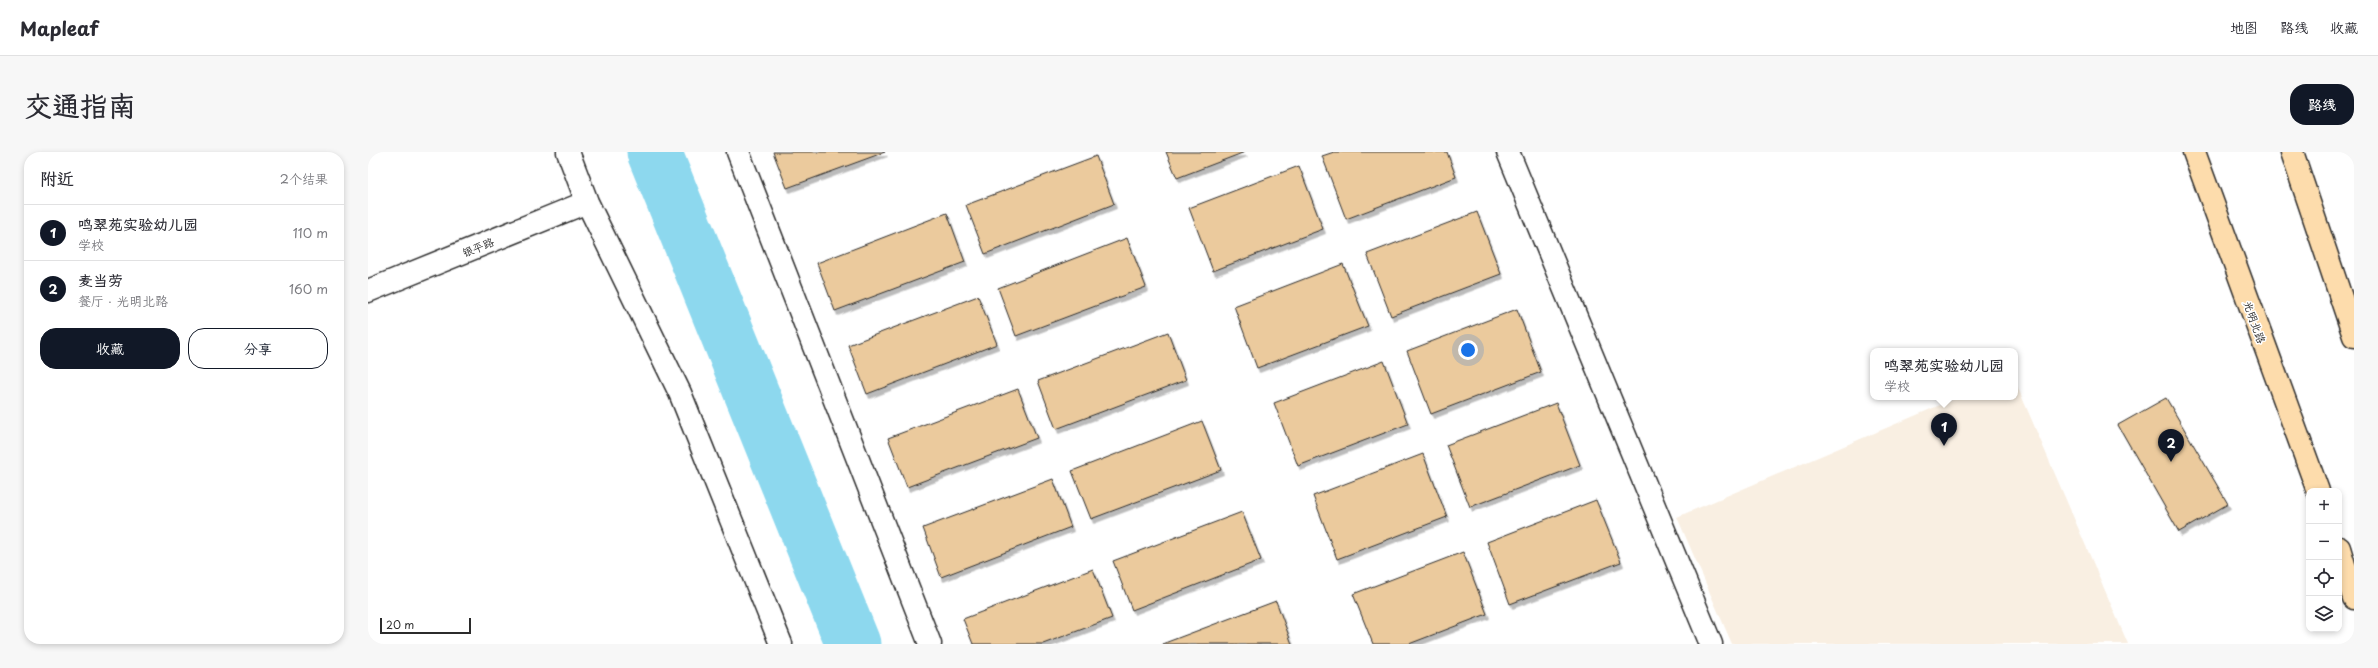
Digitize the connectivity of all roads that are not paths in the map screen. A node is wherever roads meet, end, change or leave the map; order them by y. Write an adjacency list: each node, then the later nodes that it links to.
1 (568, 152): 6 (street)
2 (738, 152): 13 (street)
3 (1508, 152): 14 (street)
4 (2194, 152): 9 (main road, 光明北路)
5 (2292, 152): 8 (main road)
6 (588, 202): 7 (street, 银平路); 12 (street)
7 (368, 291)
8 (2354, 336)
9 (2317, 488)
10 (2342, 558): 11 (main road)
11 (2354, 598)
12 (781, 644)
13 (930, 644)
14 (1710, 644)

